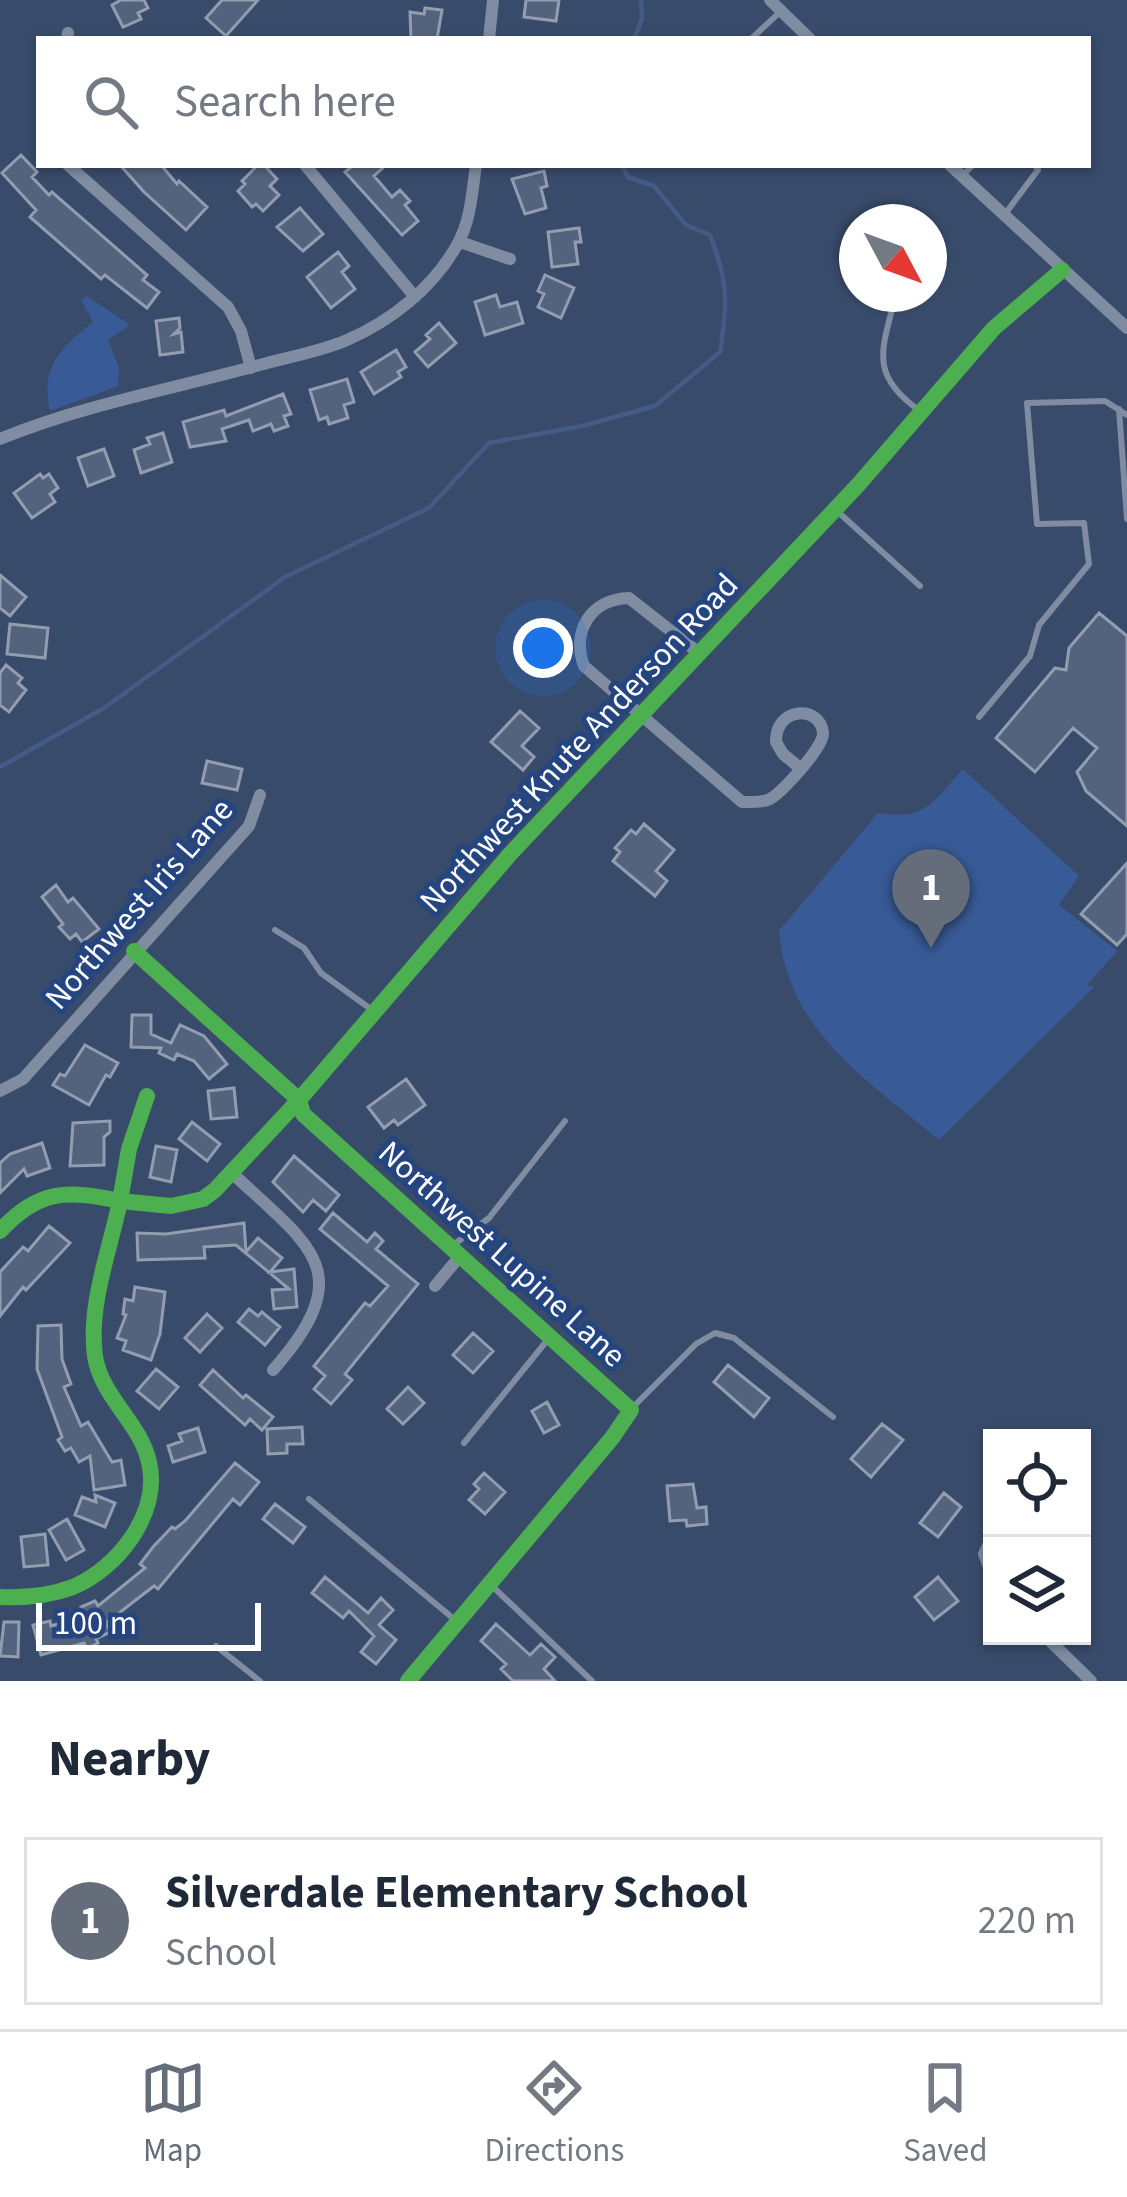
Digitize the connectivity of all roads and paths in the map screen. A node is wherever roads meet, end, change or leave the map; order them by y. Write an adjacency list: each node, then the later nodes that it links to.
1 (493, 0): 4 (street)
2 (770, 0): 3 (street)
3 (781, 11): 5 (lane); 6 (street)
4 (489, 36)
5 (754, 36)
6 (807, 36)
7 (71, 168): 21 (street)
8 (308, 168): 18 (street)
9 (476, 168): 15 (street)
10 (953, 168): 13 (street)
11 (970, 168): 13 (lane)
12 (1037, 168): 14 (lane)
13 (962, 176): 14 (street)
14 (1005, 214): 17 (street)
15 (460, 242): 16 (street); 18 (street)
16 (510, 259)
17 (1062, 270): 20 (street); 23 (street, Northwest Knute Anderson Road)
18 (415, 296): 21 (street)
19 (892, 312): 23 (lane)
20 (1127, 328)
21 (251, 368): 25 (street)
22 (1120, 409): 24 (lane); 27 (lane); 31 (lane)
23 (922, 412): 26 (street, Northwest Knute Anderson Road)
24 (1127, 416)
25 (0, 440)
26 (835, 509): 28 (lane); 29 (street, Northwest Knute Anderson Road)
27 (1127, 519)
28 (920, 586)
29 (699, 653): 30 (street, Northwest Knute Anderson Road); 30 (street)
30 (640, 716): 32 (street); 36 (street, Northwest Knute Anderson Road)
31 (979, 716)
32 (800, 768): 32 (street)
33 (260, 794): 35 (street, Northwest Iris Lane)
34 (275, 930): 36 (lane)
35 (134, 951): 37 (street, Northwest Iris Lane); 39 (street, Northwest Lupine Lane)
36 (374, 1012): 39 (street, Northwest Knute Anderson Road)
37 (0, 1091)
38 (147, 1096): 42 (street)
39 (299, 1100): 41 (street, Northwest Knute Anderson Road); 44 (street, Northwest Lupine Lane)
40 (566, 1121): 44 (lane)
41 (232, 1173): 42 (street, Northwest Knute Anderson Road); 47 (street)
42 (120, 1202): 43 (street, Northwest Knute Anderson Road); 53 (street)
43 (0, 1231)
44 (455, 1251): 45 (street); 46 (street, Northwest Lupine Lane)
45 (435, 1286)
46 (551, 1336): 48 (street, Northwest Lupine Lane); 50 (lane)
47 (273, 1370)
48 (631, 1410): 49 (lane); 52 (street, Northwest Lupine Lane)
49 (833, 1417)
50 (464, 1443)
51 (309, 1499): 54 (lane)
52 (490, 1584): 54 (street, Northwest Lupine Lane); 59 (lane)
53 (0, 1597)
54 (458, 1622): 58 (street, Northwest Lupine Lane)
55 (1055, 1645): 60 (street)
56 (216, 1646): 57 (lane)
57 (260, 1681)
58 (408, 1681)
59 (592, 1681)
60 (1091, 1681)

